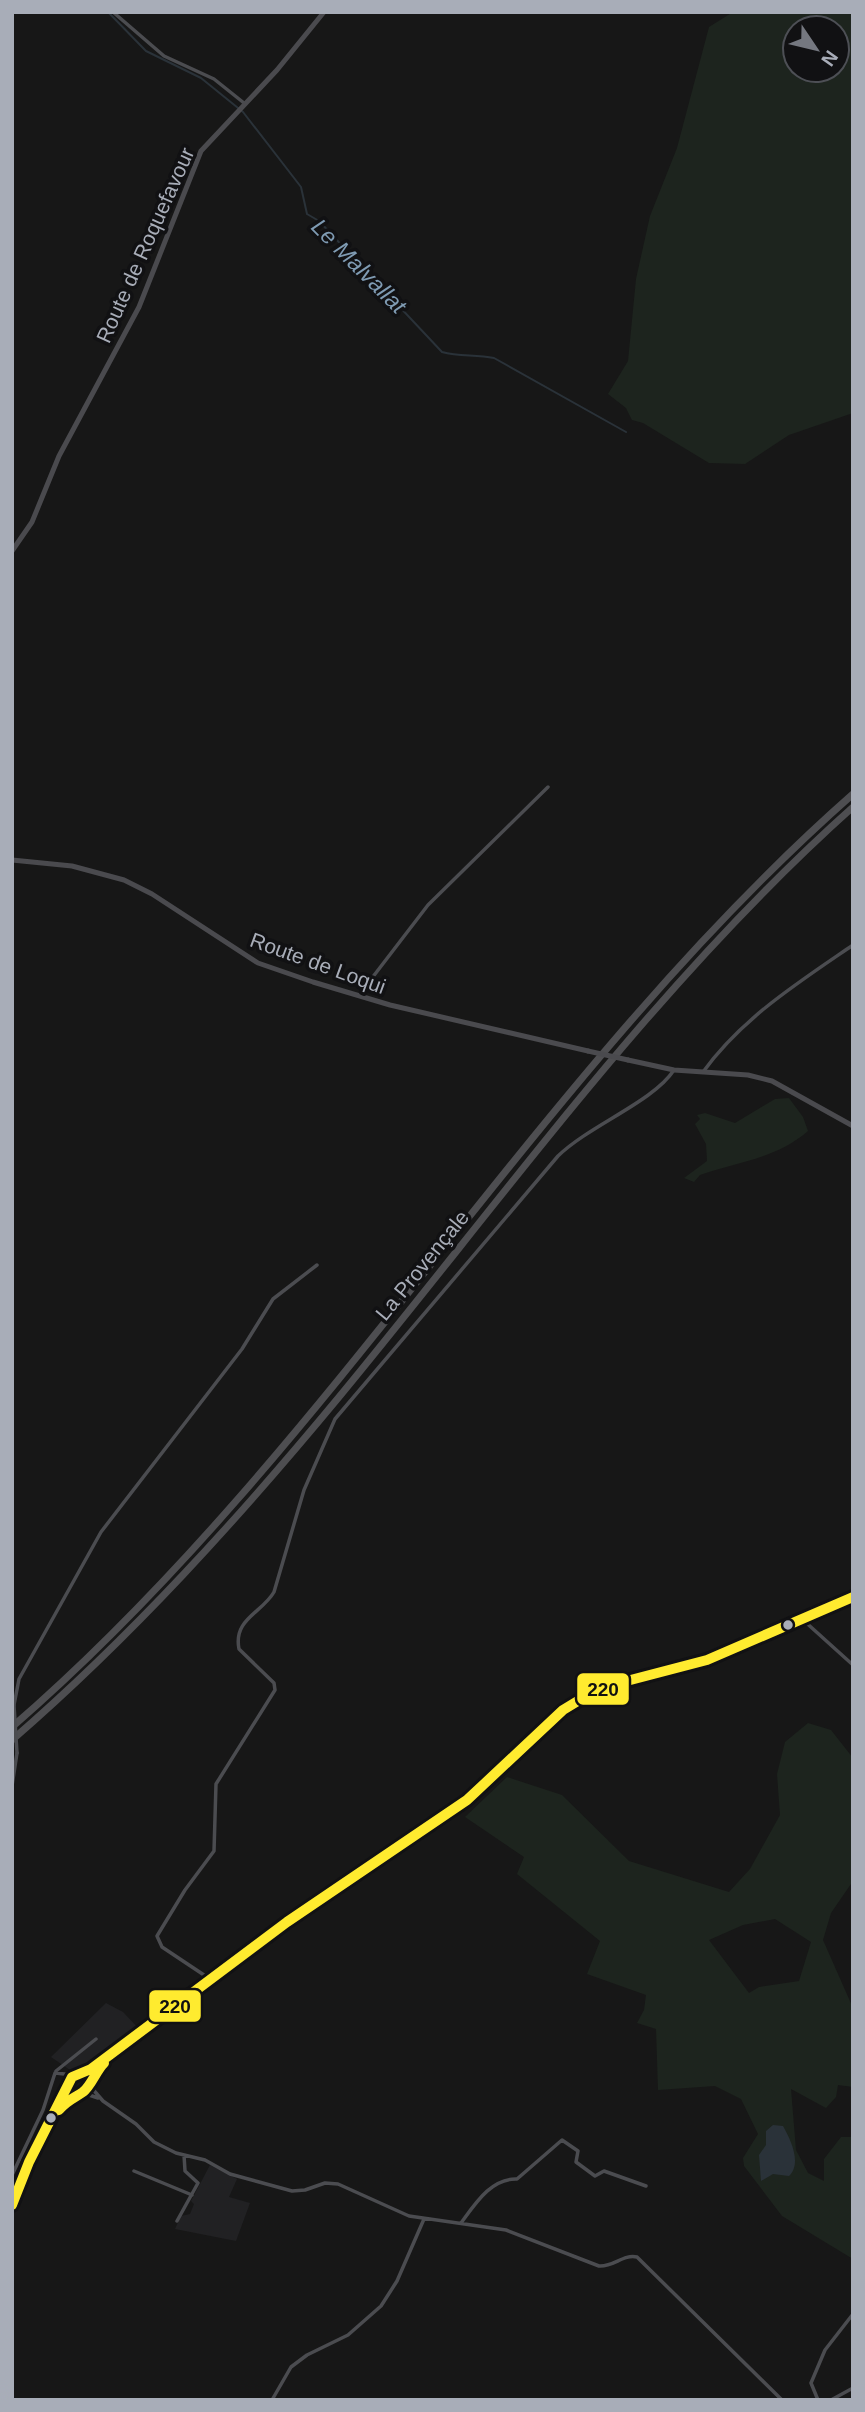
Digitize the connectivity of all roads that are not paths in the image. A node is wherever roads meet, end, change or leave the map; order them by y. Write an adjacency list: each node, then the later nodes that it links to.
1 (113, 12): 3 (street)
2 (324, 12): 3 (street, Route de Roquefavour)
3 (240, 107): 4 (street, Route de Roquefavour)
4 (12, 551)
5 (548, 787): 10 (street)
6 (853, 794): 18 (highway, La Provençale)
7 (853, 807): 19 (highway, La Provençale)
8 (12, 860): 10 (street, Route de Loqui)
9 (853, 945): 12 (street)
10 (363, 998): 11 (street, Route de Loqui, bridge)
11 (674, 1070): 12 (street, Route de Loqui); 21 (street)
12 (704, 1072): 13 (street, Route de Loqui)
13 (853, 1126)
14 (317, 1265): 20 (street, bridge)
15 (853, 1597): 16 (main road)
16 (802, 1619): 17 (street); 21 (main road)
17 (853, 1665)
18 (12, 1727)
19 (12, 1740)
20 (12, 1786)
21 (210, 1979): 23 (main road)
22 (96, 2039): 24 (street)
23 (110, 2055): 25 (main road); 27 (main road)
24 (57, 2073): 25 (street); 26 (street); 32 (street)
25 (78, 2075): 26 (main road); 27 (main road)
26 (69, 2083): 28 (main road); 34 (main road)
27 (89, 2083): 28 (main road); 29 (street)
28 (79, 2093): 29 (street); 34 (main road)
29 (100, 2098): 30 (street)
30 (184, 2155): 35 (street); 37 (street)
31 (134, 2171): 35 (street)
32 (12, 2175)
33 (646, 2186): 39 (street)
34 (19, 2192): 36 (main road)
35 (192, 2195): 38 (street)
36 (12, 2206)
37 (424, 2219): 39 (street); 42 (street)
38 (177, 2221)
39 (461, 2223): 43 (street)
40 (853, 2314): 44 (street)
41 (853, 2388): 45 (street)
42 (272, 2400)
43 (782, 2400)
44 (818, 2400)
45 (831, 2400)

